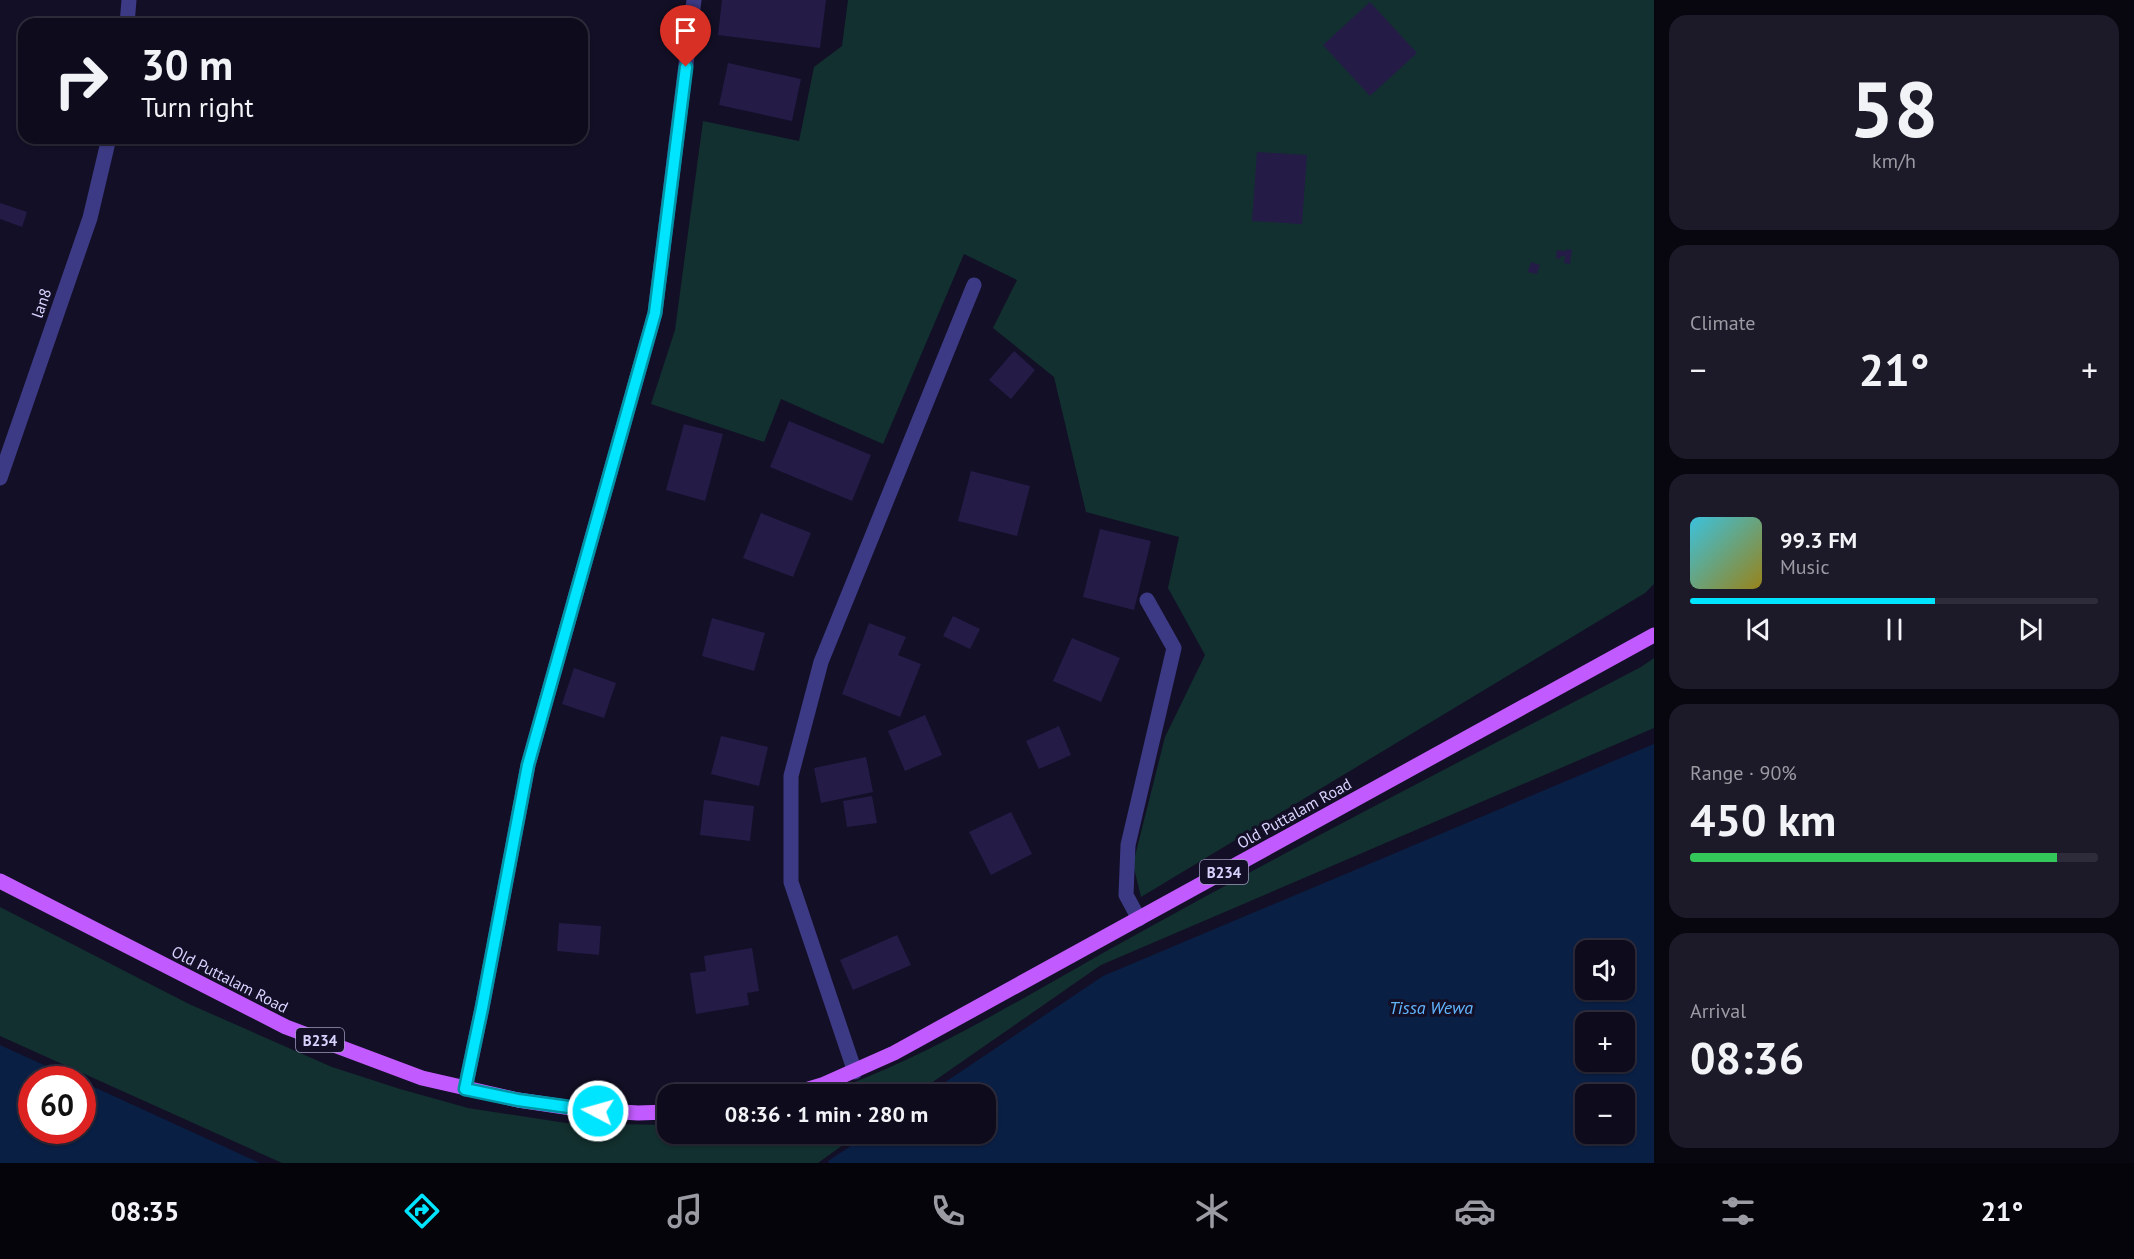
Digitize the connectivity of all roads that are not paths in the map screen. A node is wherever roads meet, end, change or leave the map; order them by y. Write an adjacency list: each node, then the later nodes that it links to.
1 (129, 0): 3 (street)
2 (694, 0): 13 (street)
3 (128, 18)
4 (108, 144): 6 (street, lan8)
5 (975, 285): 11 (street)
6 (0, 478)
7 (1147, 600): 10 (street)
8 (1654, 635): 10 (main road, Old Puttalam Road / B234)
9 (0, 881): 13 (main road, Old Puttalam Road / B234)
10 (1139, 919): 11 (main road, Old Puttalam Road / B234)
11 (855, 1072): 12 (main road, Old Puttalam Road / B234)
12 (825, 1084)
13 (465, 1089): 14 (main road, Old Puttalam Road / B234)
14 (657, 1112)

